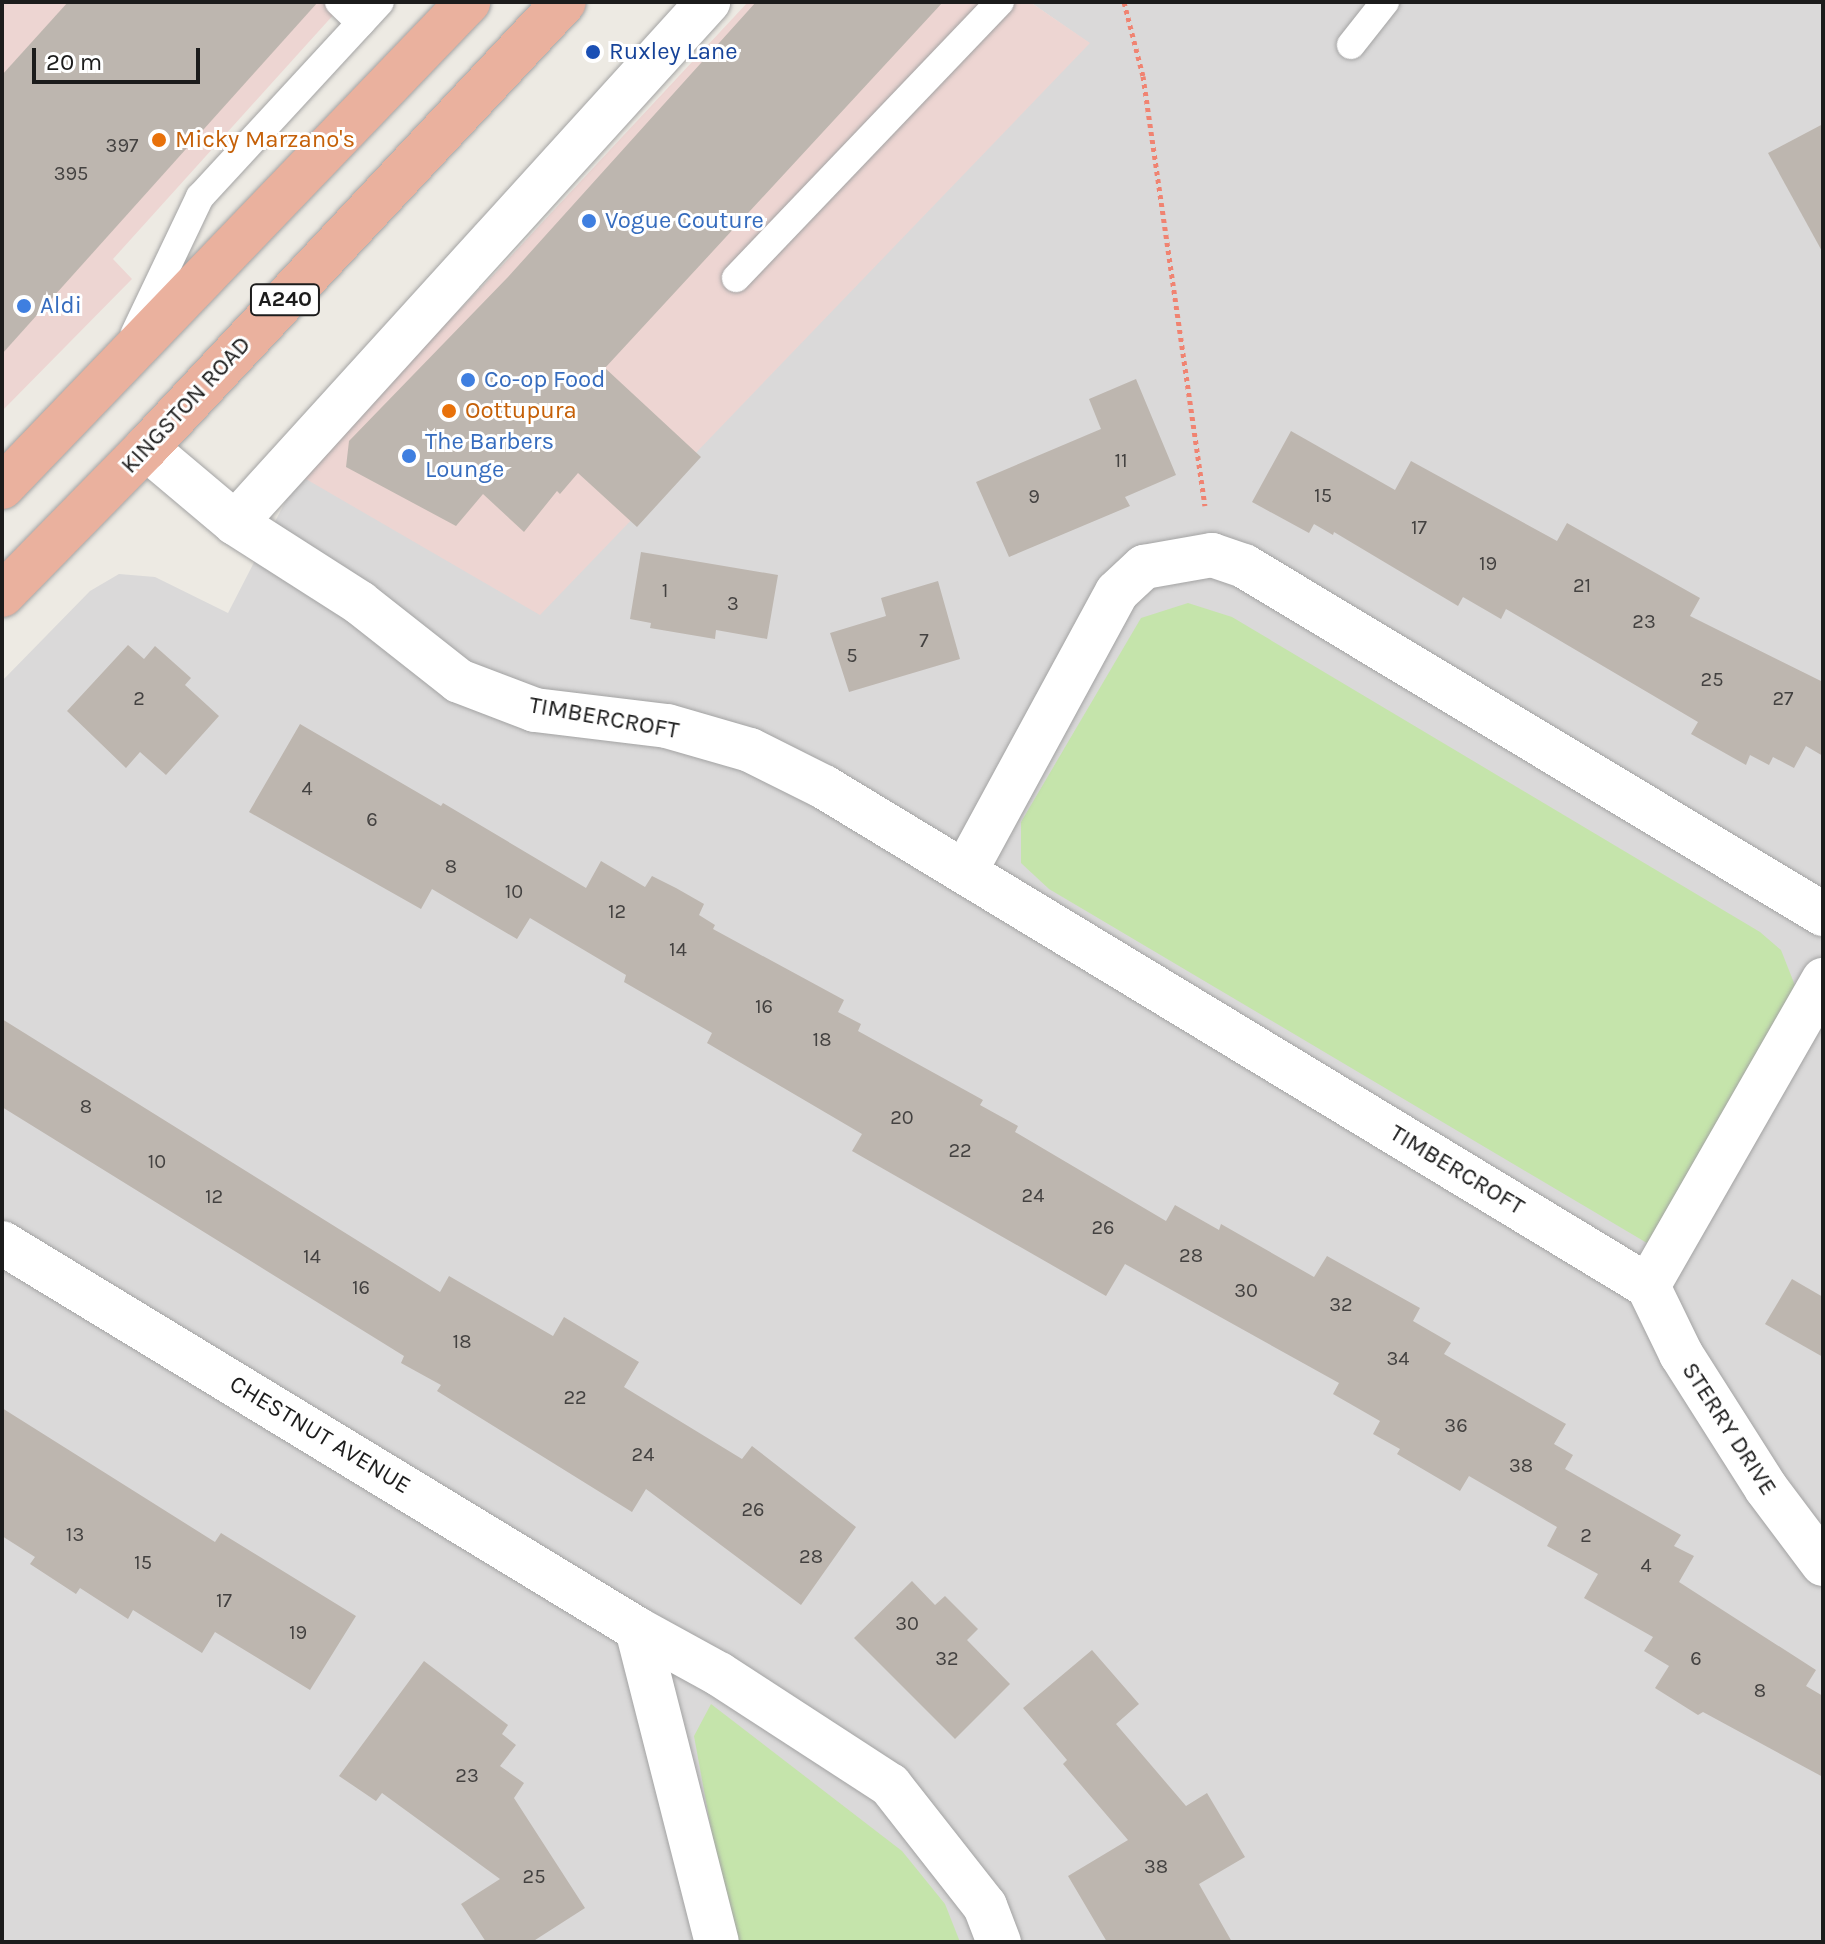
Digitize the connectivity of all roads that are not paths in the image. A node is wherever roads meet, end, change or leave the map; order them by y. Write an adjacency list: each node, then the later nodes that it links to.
1 (339, 2): 7 (lane)
2 (468, 2): 10 (highway)
3 (564, 2): 11 (highway, KINGSTON ROAD / A240)
4 (708, 2): 13 (street)
5 (1000, 2): 9 (lane)
6 (1385, 2): 8 (lane)
7 (371, 12): 10 (lane)
8 (1351, 45)
9 (736, 278)
10 (123, 359): 12 (highway)
11 (146, 448): 13 (street, TIMBERCROFT); 14 (highway, KINGSTON ROAD / A240)
12 (2, 487)
13 (235, 523): 15 (street, TIMBERCROFT)
14 (2, 595)
15 (966, 870): 16 (street); 19 (street, TIMBERCROFT)
16 (1823, 914)
17 (1823, 980): 19 (street)
18 (2, 1243): 21 (street, CHESTNUT AVENUE)
19 (1648, 1286): 20 (street, STERRY DRIVE)
20 (1823, 1564)
21 (637, 1629): 22 (street); 23 (street, CHESTNUT AVENUE)
22 (717, 1942)
23 (999, 1942)

